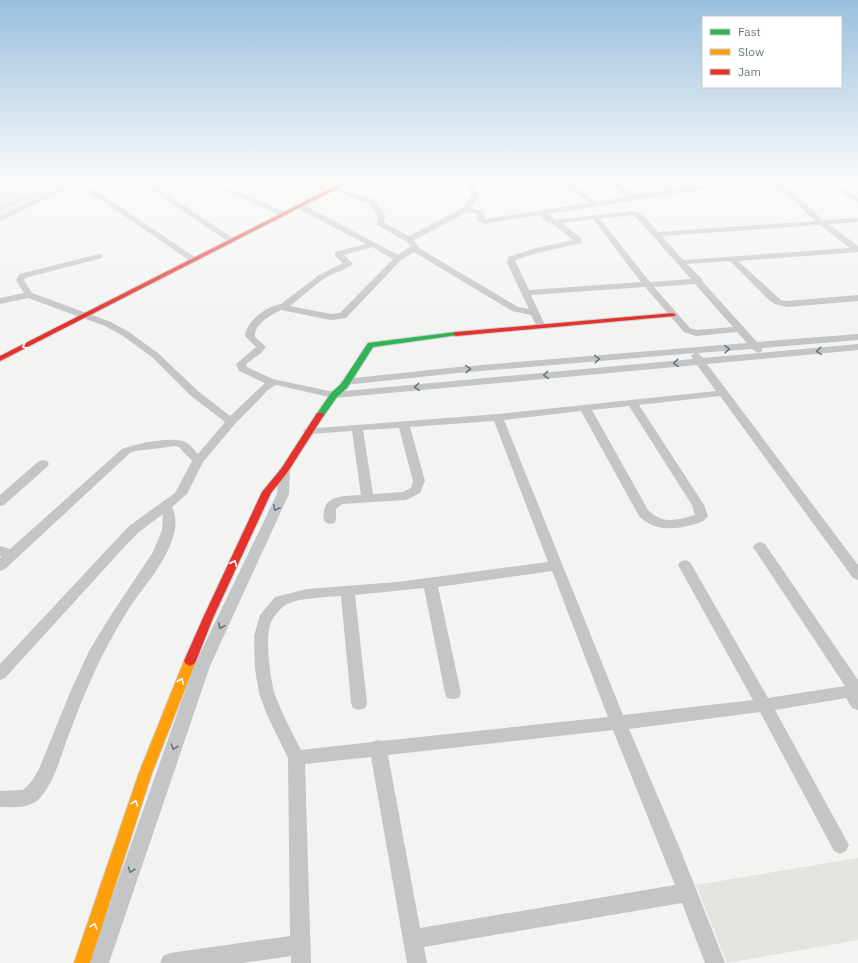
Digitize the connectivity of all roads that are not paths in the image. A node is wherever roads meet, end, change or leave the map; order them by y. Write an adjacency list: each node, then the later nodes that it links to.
1 (145, 227): 19 (street)
2 (212, 227): 13 (street)
3 (254, 227): 13 (street)
4 (341, 227): 15 (street)
5 (386, 227): 14 (street)
6 (434, 227): 14 (street)
7 (562, 227): 25 (street)
8 (604, 227): 24 (street)
9 (649, 227): 12 (street)
10 (763, 227): 12 (street)
11 (827, 227): 17 (street)
12 (656, 234): 22 (street)
13 (230, 239): 19 (street)
14 (410, 240): 16 (street)
15 (371, 244): 20 (street); 29 (street)
16 (414, 248): 20 (street); 30 (street)
17 (858, 250): 21 (street)
18 (99, 256): 26 (street)
19 (192, 258): 31 (street)
20 (398, 258): 29 (street)
21 (732, 259): 22 (street); 27 (street)
22 (682, 262): 23 (street)
23 (699, 281): 24 (street); 34 (street)
24 (647, 284): 25 (street); 32 (street)
25 (526, 293): 30 (street)
26 (29, 295): 28 (street); 31 (street)
27 (858, 298)
28 (0, 301)
29 (283, 307): 44 (street)
30 (534, 312): 33 (street)
31 (81, 313): 38 (street); 41 (street, one-way to 41); 50 (street)
32 (673, 314): 33 (street); 34 (street)
33 (540, 325): 43 (street)
34 (740, 329): 36 (street)
35 (858, 337): 36 (street)
36 (755, 346): 39 (street, one-way to 36); 40 (street)
37 (858, 347): 40 (street, one-way to 40)
38 (0, 350)
39 (692, 352): 42 (street); 43 (street, one-way to 39)
40 (763, 356): 42 (street)
41 (0, 359)
42 (700, 361): 45 (street); 46 (street, one-way to 46)
43 (346, 382): 46 (street)
44 (273, 383): 46 (street); 50 (street)
45 (723, 393): 47 (street); 66 (street)
46 (334, 395): 53 (street)
47 (632, 403): 48 (street); 48 (street)
48 (585, 408): 49 (street)
49 (498, 417): 51 (street); 65 (street)
50 (231, 422): 54 (street)
51 (404, 424): 52 (street); 57 (street)
52 (357, 428): 53 (street); 57 (street)
53 (309, 431): 56 (street)
54 (198, 461): 59 (street); 62 (street)
55 (43, 464): 58 (street)
56 (284, 471): 82 (street, one-way to 56); 83 (street, one-way to 83)
57 (368, 498): 60 (street)
58 (0, 502)
59 (166, 507): 69 (street); 77 (street)
60 (330, 520)
61 (760, 547): 71 (street)
62 (6, 553): 64 (street)
63 (685, 565): 73 (street)
64 (0, 566)
65 (556, 566): 67 (street); 74 (street)
66 (858, 575)
67 (430, 583): 68 (street); 70 (street)
68 (347, 590): 72 (street); 76 (street)
69 (0, 674)
70 (453, 693)
71 (855, 694): 73 (street)
72 (359, 703)
73 (764, 705): 74 (street); 78 (street)
74 (618, 723): 75 (street); 79 (street)
75 (378, 748): 76 (street); 80 (street)
76 (296, 758): 81 (street)
77 (0, 798)
78 (840, 845)
79 (688, 892): 80 (street); 86 (street)
80 (412, 939): 85 (street)
81 (301, 954): 84 (street)
82 (82, 963)
83 (98, 963)
84 (170, 963)
85 (417, 963)
86 (715, 963)

